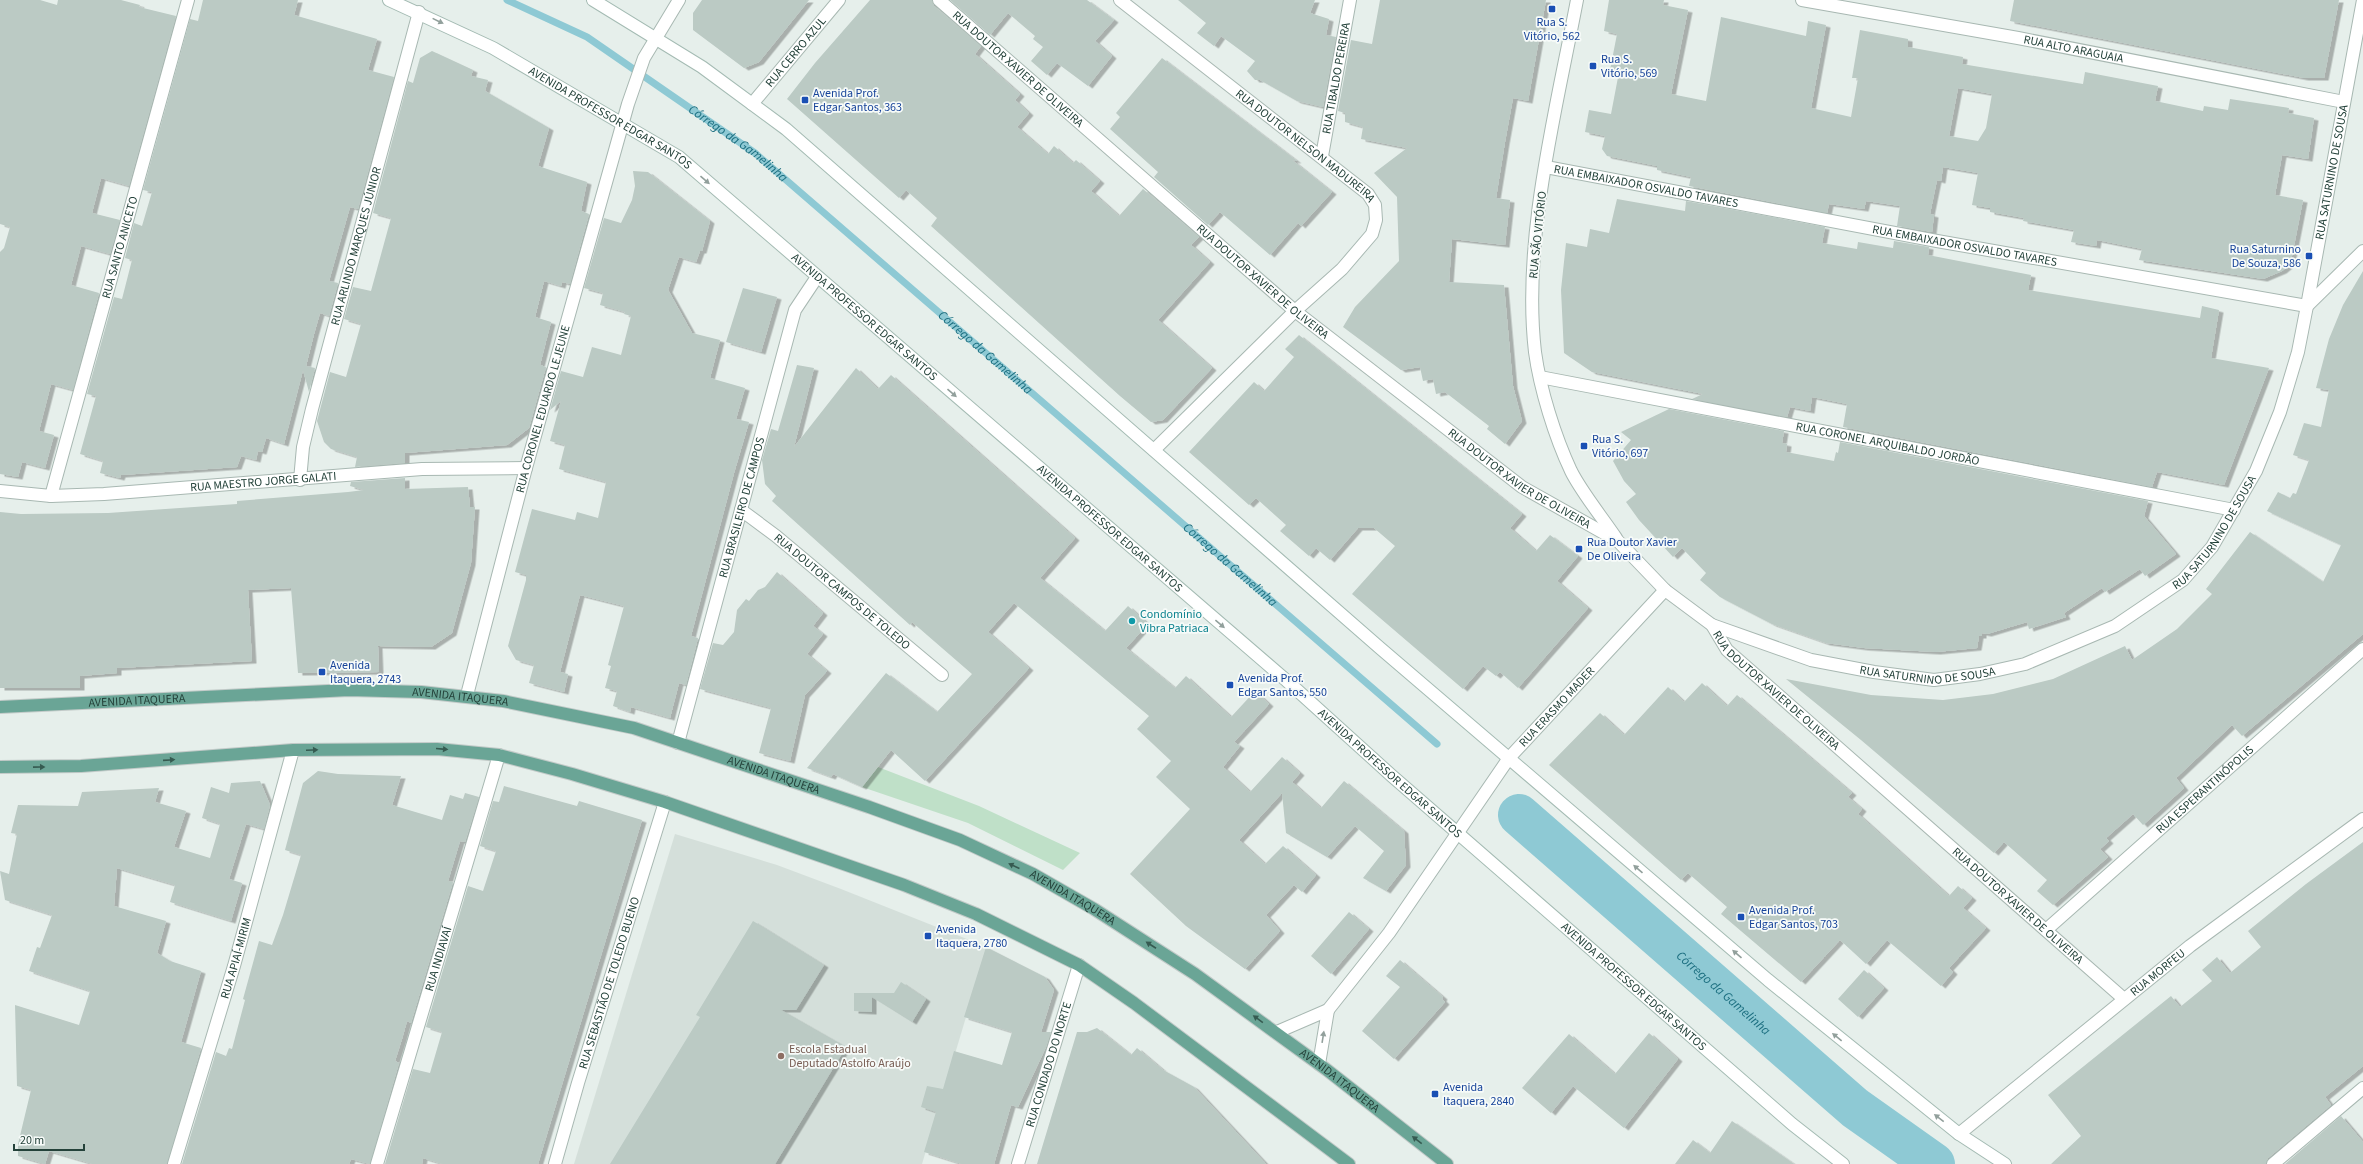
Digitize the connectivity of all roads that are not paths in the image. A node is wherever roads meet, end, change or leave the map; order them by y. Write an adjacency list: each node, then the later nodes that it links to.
1 (188, 0): 28 (street, RUA SANTO ANICETO)
2 (389, 0): 12 (street, AVENIDA PROFESSOR EDGAR SANTOS)
3 (593, 0): 13 (street)
4 (679, 0): 13 (street, RUA CORONEL EDUARDO LEJEUNE)
5 (839, 0): 15 (street, RUA CERRO AZUL)
6 (939, 0): 22 (street, RUA DOUTOR XAVIER DE OLIVEIRA)
7 (1120, 0): 17 (street, RUA DOUTOR NELSON MADUREIRA)
8 (1350, 0): 17 (street, RUA TIBALDO PEREIRA)
9 (1577, 0): 18 (street, RUA SÃO VITÓRIO)
10 (1802, 0): 14 (street, RUA ALTO ARAGUAIA)
11 (2363, 0): 14 (street, RUA SATURNINO DE SOUSA)
12 (418, 12): 16 (street, AVENIDA PROFESSOR EDGAR SANTOS, one-way to 16); 26 (street, RUA ARLINDO MARQUES JÚNIOR)
13 (655, 37): 15 (street); 16 (street, RUA CORONEL EDUARDO LEJEUNE)
14 (2344, 102): 21 (street, RUA SATURNINO DE SOUSA)
15 (752, 104): 24 (street)
16 (622, 124): 20 (street, AVENIDA PROFESSOR EDGAR SANTOS, one-way to 20); 25 (street, RUA CORONEL EDUARDO LEJEUNE)
17 (1322, 156): 22 (street, RUA DOUTOR NELSON MADUREIRA)
18 (1546, 168): 21 (street, RUA EMBAIXADOR OSVALDO TAVARES); 23 (street, RUA SÃO VITÓRIO)
19 (2363, 251): 21 (street)
20 (817, 277): 29 (street, RUA BRASILEIRO DE CAMPOS); 45 (street, AVENIDA PROFESSOR EDGAR SANTOS, one-way to 45)
21 (2307, 306): 30 (street, RUA SATURNINO DE SOUSA)
22 (1295, 311): 24 (street, RUA DOUTOR NELSON MADUREIRA); 31 (street, RUA DOUTOR XAVIER DE OLIVEIRA)
23 (1540, 377): 30 (street, RUA CORONEL ARQUIBALDO JORDÃO); 31 (street)
24 (1154, 450): 41 (street)
25 (526, 468): 26 (street, RUA MAESTRO JORGE GALATI); 36 (street, RUA CORONEL EDUARDO LEJEUNE)
26 (300, 480): 28 (street, RUA MAESTRO JORGE GALATI)
27 (0, 491): 28 (street, RUA MAESTRO JORGE GALATI)
28 (52, 496)
29 (741, 510): 35 (street, RUA DOUTOR CAMPOS DE TOLEDO); 38 (street, RUA BRASILEIRO DE CAMPOS)
30 (2234, 510): 33 (street, RUA SATURNINO DE SOUSA)
31 (1618, 541): 32 (street, RUA DOUTOR XAVIER DE OLIVEIRA)
32 (1664, 590): 33 (street, RUA DOUTOR XAVIER DE OLIVEIRA); 41 (street, RUA ERASMO MADER)
33 (1712, 625): 46 (street, RUA DOUTOR XAVIER DE OLIVEIRA)
34 (2363, 649): 46 (street, RUA ESPERANTINÓPOLIS)
35 (942, 675)
36 (466, 695): 37 (main road, AVENIDA ITAQUERA); 38 (main road, AVENIDA ITAQUERA)
37 (0, 707)
38 (678, 742): 50 (main road, AVENIDA ITAQUERA, one-way to 38)
39 (293, 750): 40 (main road, one-way to 40); 42 (main road, one-way to 39); 54 (street, RUA APIAÍ-MIRIM)
40 (499, 755): 43 (main road); 55 (street, RUA INDIAVAÍ)
41 (1509, 758): 45 (street, RUA ERASMO MADER); 53 (street, one-way to 41)
42 (0, 767)
43 (665, 802): 47 (main road); 56 (street, RUA SEBASTIÃO DE TOLEDO BUENO)
44 (2363, 819): 48 (street, RUA MORFEU)
45 (1457, 831): 49 (street, RUA ERASMO MADER); 60 (street, AVENIDA PROFESSOR EDGAR SANTOS)
46 (2046, 930): 48 (street, RUA DOUTOR XAVIER DE OLIVEIRA)
47 (1079, 965): 57 (street, RUA CONDADO DO NORTE); 58 (main road)
48 (2124, 999): 53 (street, RUA MORFEU)
49 (1328, 1010): 50 (street); 51 (street, one-way to 49)
50 (1277, 1032): 51 (main road, AVENIDA ITAQUERA)
51 (1319, 1064): 59 (main road, AVENIDA ITAQUERA, one-way to 51)
52 (2363, 1088): 62 (street)
53 (1959, 1134): 61 (street)
54 (174, 1164)
55 (377, 1164)
56 (555, 1164)
57 (1018, 1164)
58 (1349, 1164)
59 (1447, 1164)
60 (1843, 1164)
61 (2005, 1164)
62 (2273, 1164)

